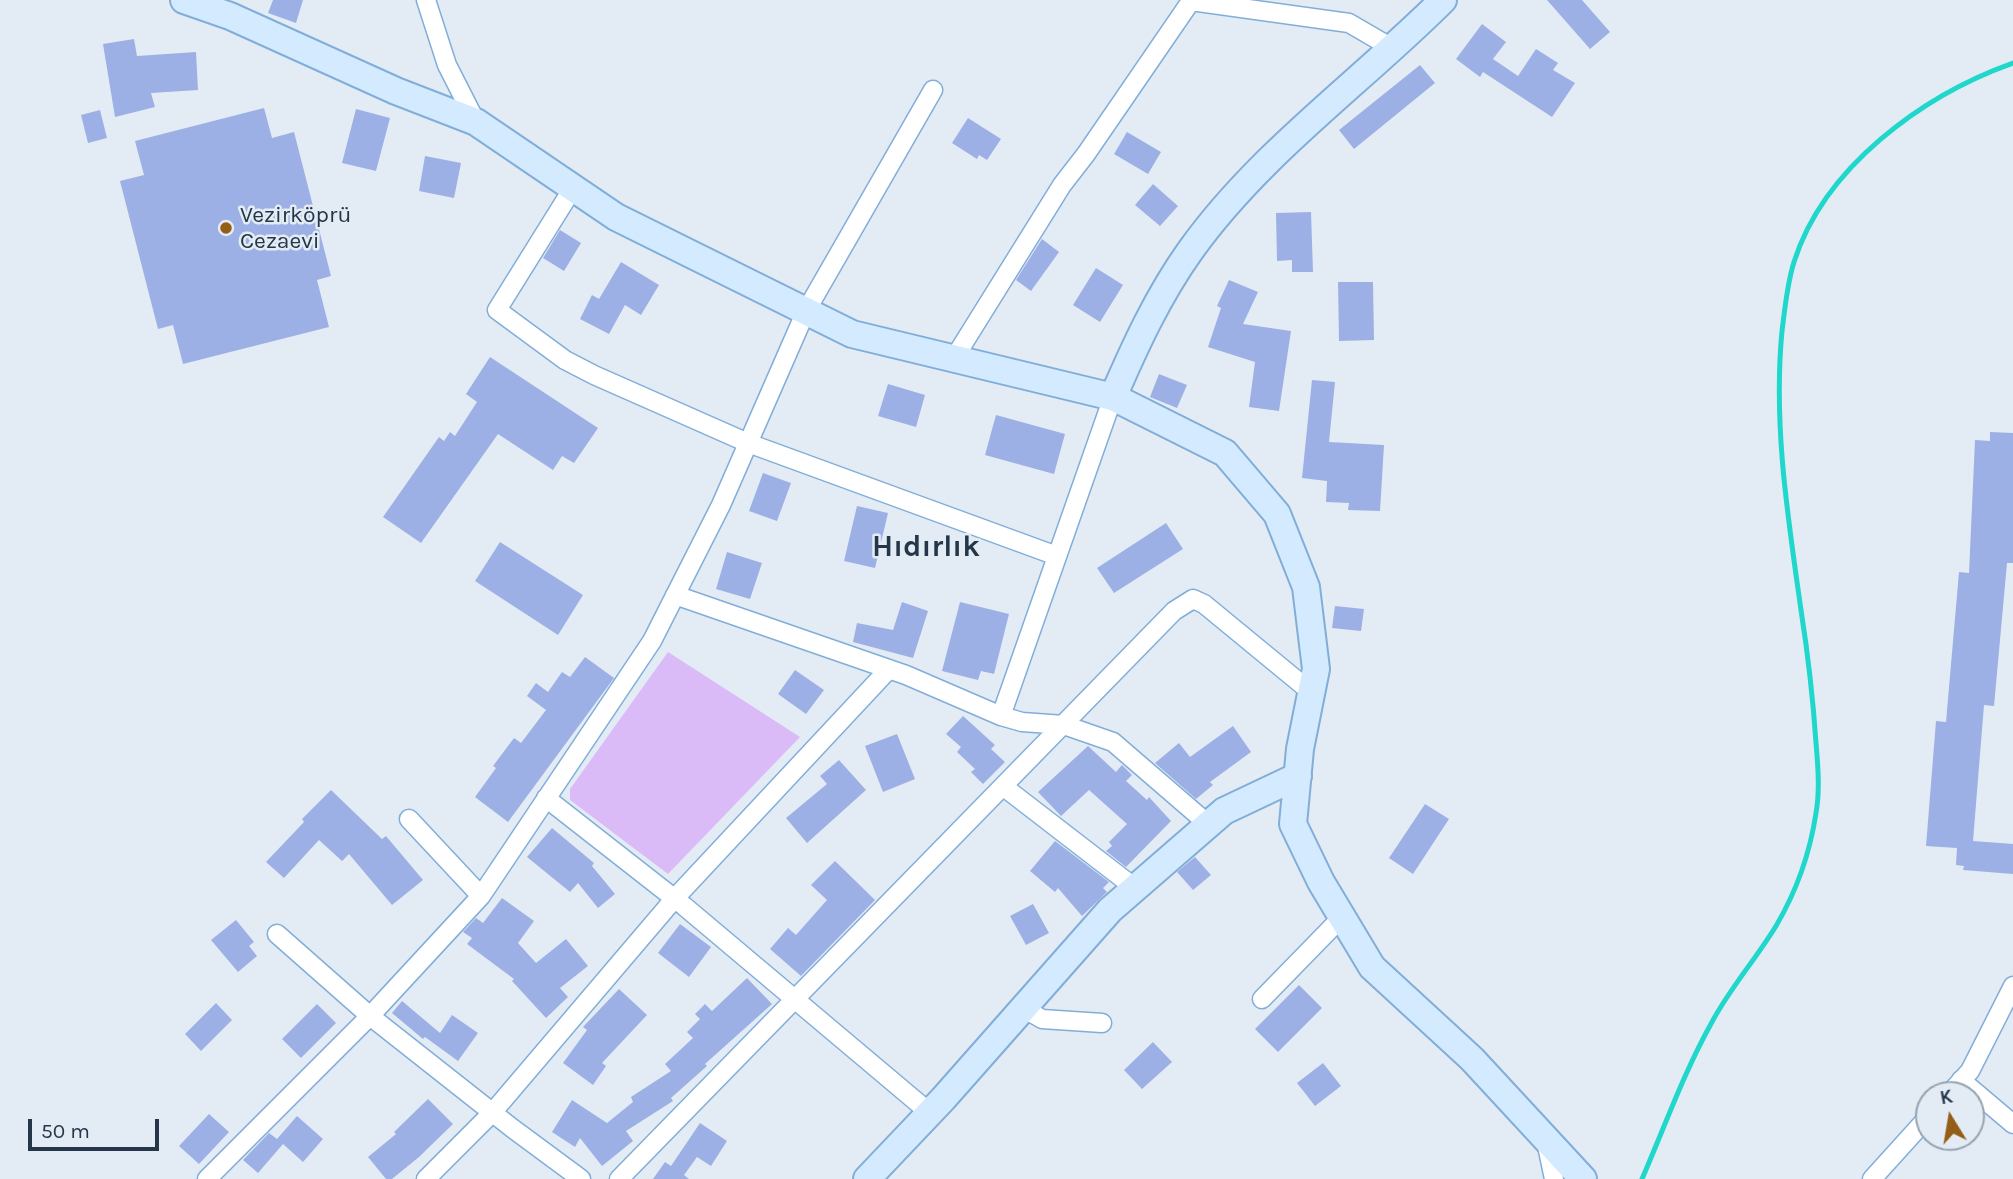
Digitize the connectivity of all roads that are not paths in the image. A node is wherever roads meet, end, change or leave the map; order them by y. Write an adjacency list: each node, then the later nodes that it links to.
1 (184, 0): 6 (street)
2 (426, 0): 6 (street)
3 (1443, 0): 4 (street)
4 (1392, 48): 9 (street); 10 (street)
5 (933, 90): 8 (street)
6 (476, 122): 7 (street)
7 (573, 188): 8 (street); 11 (street)
8 (806, 311): 9 (street); 11 (street)
9 (953, 360): 10 (street)
10 (1113, 397): 12 (street); 15 (street)
11 (748, 443): 12 (street); 13 (street)
12 (1057, 556): 16 (street)
13 (676, 595): 14 (street); 20 (street)
14 (889, 669): 16 (street); 25 (street)
15 (1311, 692): 17 (street); 18 (street)
16 (1000, 716): 17 (street)
17 (1065, 725): 19 (street); 22 (street)
18 (1298, 776): 22 (street); 26 (street)
19 (1004, 787): 23 (street); 29 (street)
20 (546, 798): 24 (street); 25 (street)
21 (409, 819): 24 (street)
22 (1208, 824): 23 (street)
23 (1135, 888): 31 (street)
24 (481, 896): 32 (street)
25 (675, 898): 29 (street); 35 (street)
26 (1342, 917): 30 (street); 39 (street)
27 (277, 934): 32 (street)
28 (2013, 986): 34 (street)
29 (795, 999): 36 (street); 43 (street)
30 (1262, 999)
31 (1023, 1008): 33 (street); 36 (street)
32 (370, 1016): 35 (street); 40 (street)
33 (1102, 1023)
34 (1961, 1080): 37 (street)
35 (492, 1113): 41 (street); 42 (street)
36 (930, 1113): 44 (street)
37 (2013, 1124)
38 (1915, 1131): 45 (street)
39 (1571, 1177)
40 (207, 1179)
41 (426, 1179)
42 (581, 1179)
43 (618, 1179)
44 (867, 1179)
45 (1872, 1179)

